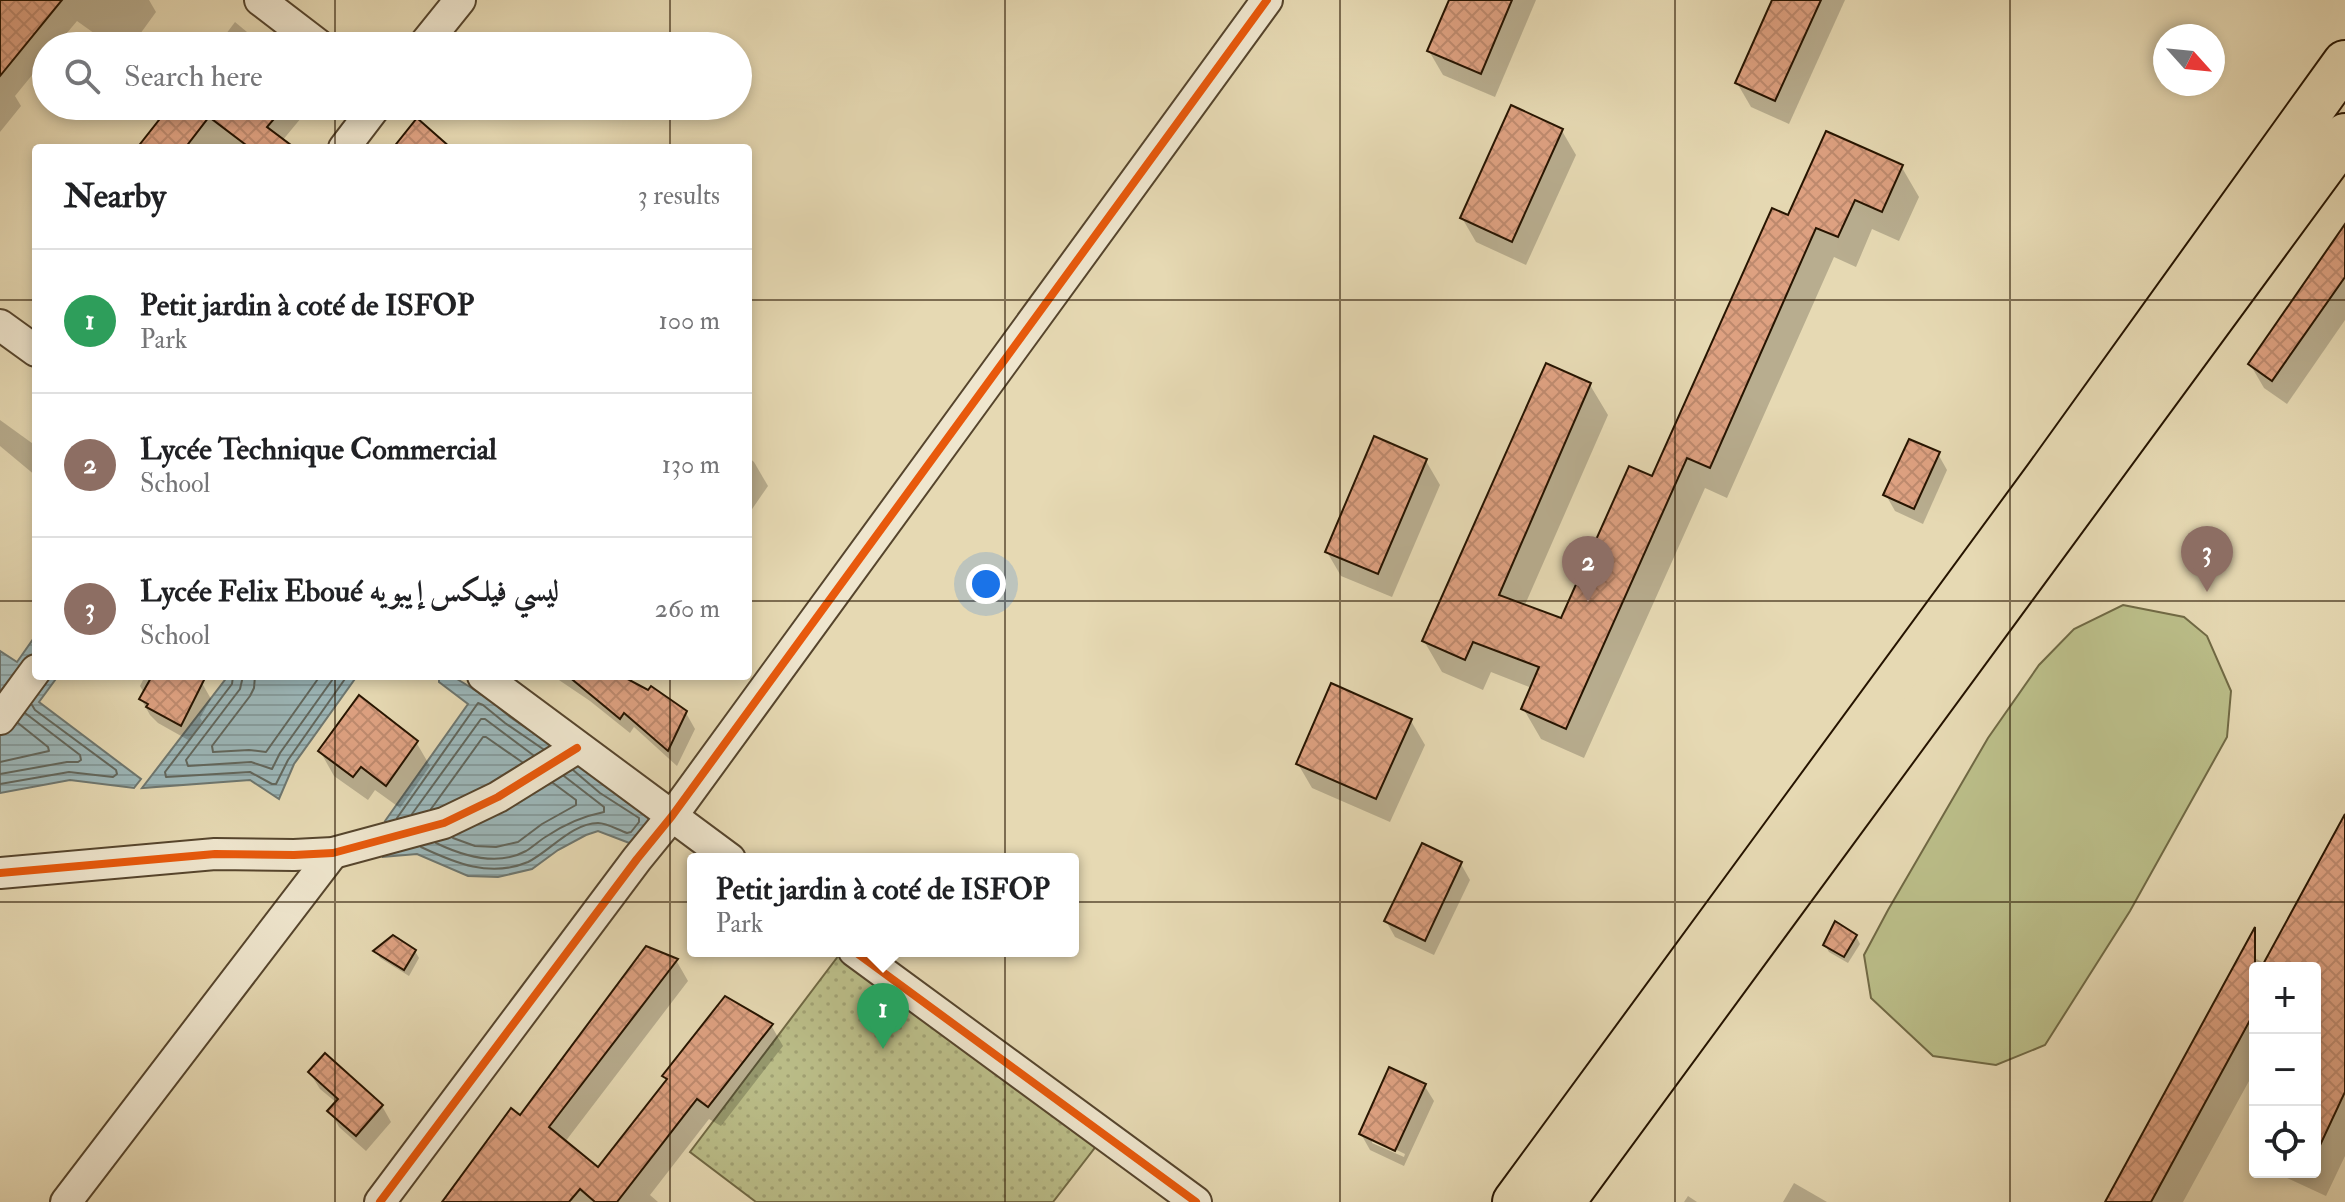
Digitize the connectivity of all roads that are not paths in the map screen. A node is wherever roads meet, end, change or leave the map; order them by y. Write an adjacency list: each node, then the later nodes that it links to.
1 (260, 0): 4 (street)
2 (460, 0): 5 (street)
3 (1267, 0): 17 (street)
4 (302, 32)
5 (434, 32)
6 (2345, 63): 12 (main road)
7 (365, 120): 9 (street)
8 (2345, 136): 12 (main road)
9 (347, 144)
10 (0, 325): 11 (street)
11 (32, 348)
12 (2063, 486): 25 (main road); 26 (main road)
13 (32, 675): 15 (street)
14 (488, 680): 16 (street)
15 (0, 719)
16 (577, 748): 17 (street); 18 (street)
17 (672, 816): 19 (street); 23 (street)
18 (333, 853): 20 (street); 22 (street)
19 (722, 853)
20 (0, 873)
21 (862, 957): 24 (street)
22 (66, 1202)
23 (380, 1202)
24 (1196, 1202)
25 (1515, 1202)
26 (1562, 1202)

